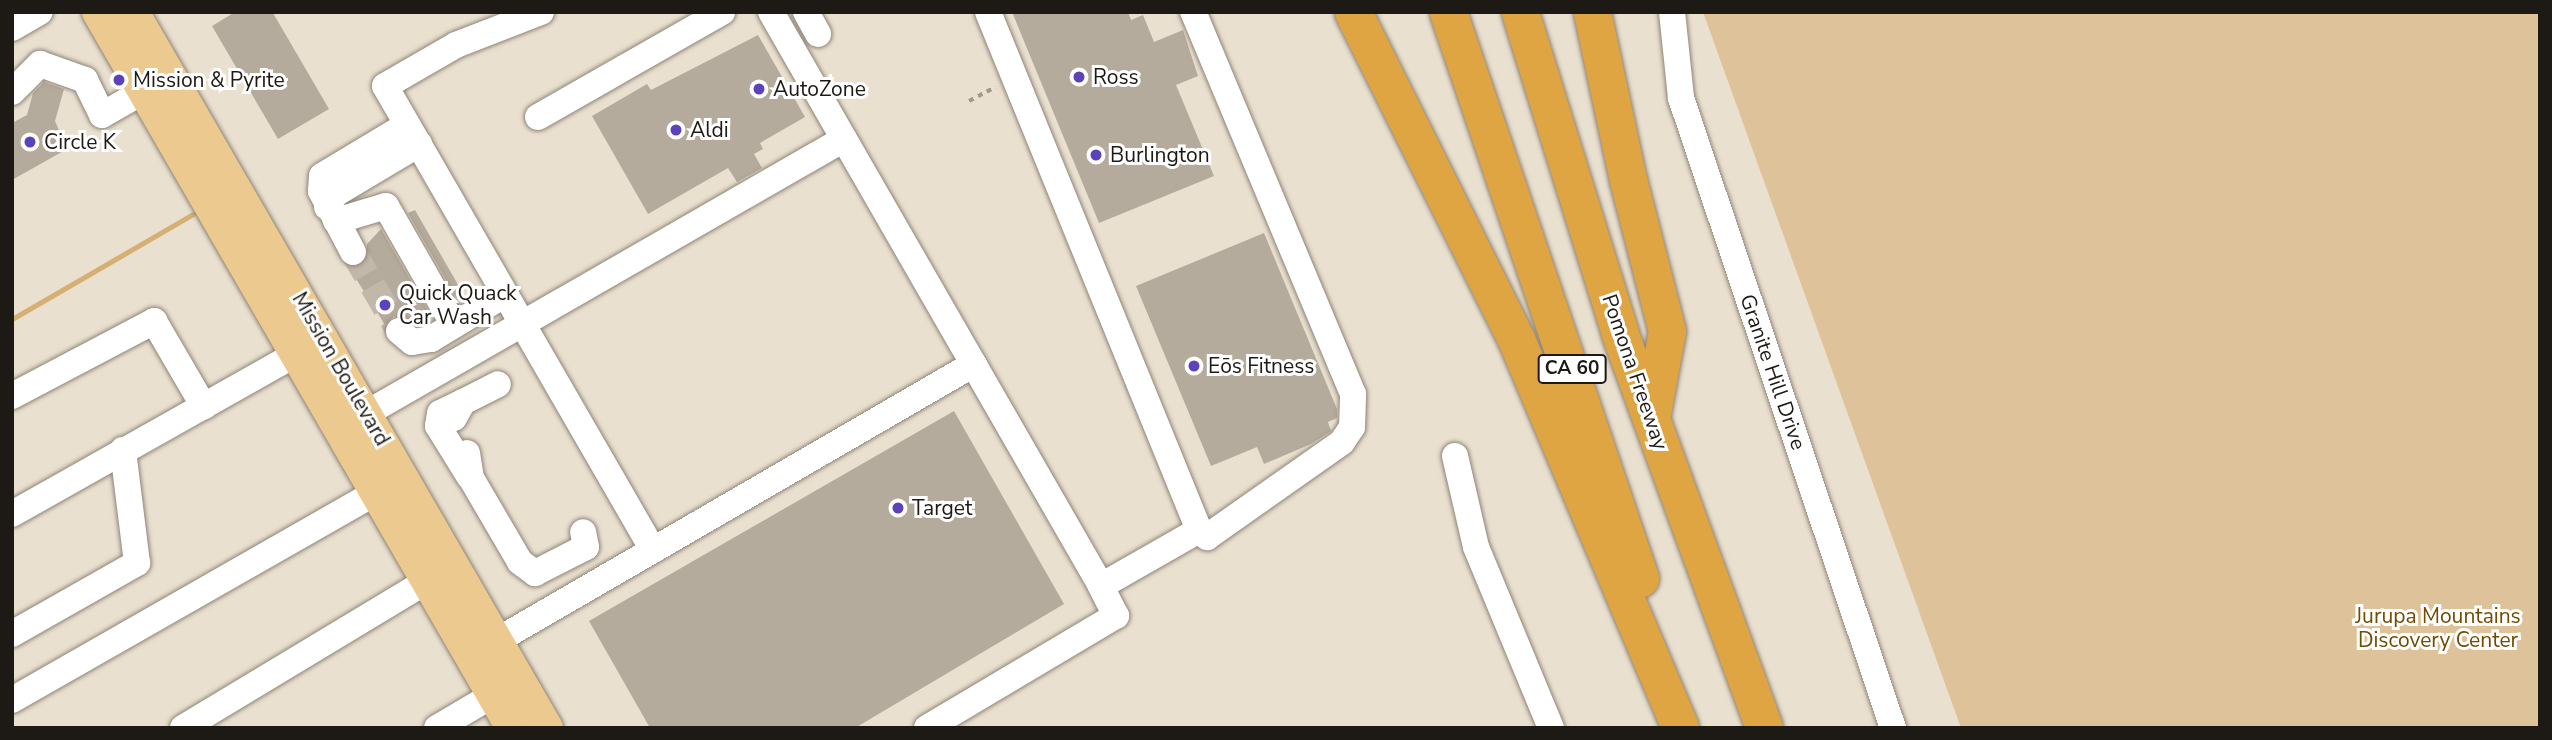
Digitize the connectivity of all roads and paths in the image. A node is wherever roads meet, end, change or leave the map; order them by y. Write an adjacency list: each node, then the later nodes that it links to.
1 (40, 12): 14 (street)
2 (98, 12): 16 (main road, Mission Boulevard)
3 (133, 12): 34 (main road, Mission Boulevard)
4 (541, 12): 20 (street)
5 (722, 12): 19 (street)
6 (771, 12): 21 (street)
7 (988, 12): 41 (street)
8 (1193, 12): 41 (street)
9 (1353, 12): 56 (highway)
10 (1448, 12): 57 (highway, CA 60)
11 (1520, 12): 35 (highway, Pomona Freeway / CA 60)
12 (1592, 12): 35 (highway)
13 (1672, 12): 59 (street, Granite Hill Drive)
14 (12, 28)
15 (998, 85): 18 (path)
16 (144, 91): 17 (street); 28 (main road, Mission Boulevard)
17 (12, 92)
18 (969, 101)
19 (538, 117)
20 (413, 135): 22 (street); 24 (street)
21 (844, 139): 25 (street); 29 (street)
22 (332, 214): 23 (street); 26 (street)
23 (353, 252)
24 (504, 295): 25 (street); 26 (street)
25 (522, 324): 34 (street); 43 (street)
26 (454, 325): 27 (street)
27 (400, 331)
28 (296, 354): 33 (street); 39 (main road, Mission Boulevard)
29 (974, 364): 43 (street); 45 (street)
30 (499, 384): 32 (street)
31 (12, 396): 33 (street)
32 (463, 402): 37 (street); 37 (street)
33 (204, 407): 36 (street)
34 (367, 413): 47 (main road, Mission Boulevard)
35 (1650, 419): 58 (highway, Pomona Freeway / CA 60)
36 (123, 450): 40 (street); 46 (street)
37 (466, 456): 42 (street)
38 (1455, 456): 55 (street)
39 (376, 492): 44 (main road, Mission Boulevard); 49 (street)
40 (12, 514)
41 (1199, 530): 45 (street)
42 (583, 532)
43 (653, 550): 47 (street)
44 (427, 581): 47 (main road, Mission Boulevard); 50 (street)
45 (1101, 586): 54 (street)
46 (12, 634)
47 (484, 648): 48 (main road, Mission Boulevard); 53 (main road, Mission Boulevard)
48 (493, 695): 51 (street); 52 (main road, Mission Boulevard)
49 (12, 700)
50 (183, 728)
51 (437, 728)
52 (512, 728)
53 (547, 728)
54 (927, 728)
55 (1552, 728)
56 (1680, 728)
57 (1689, 728)
58 (1764, 728)
59 (1893, 728)

